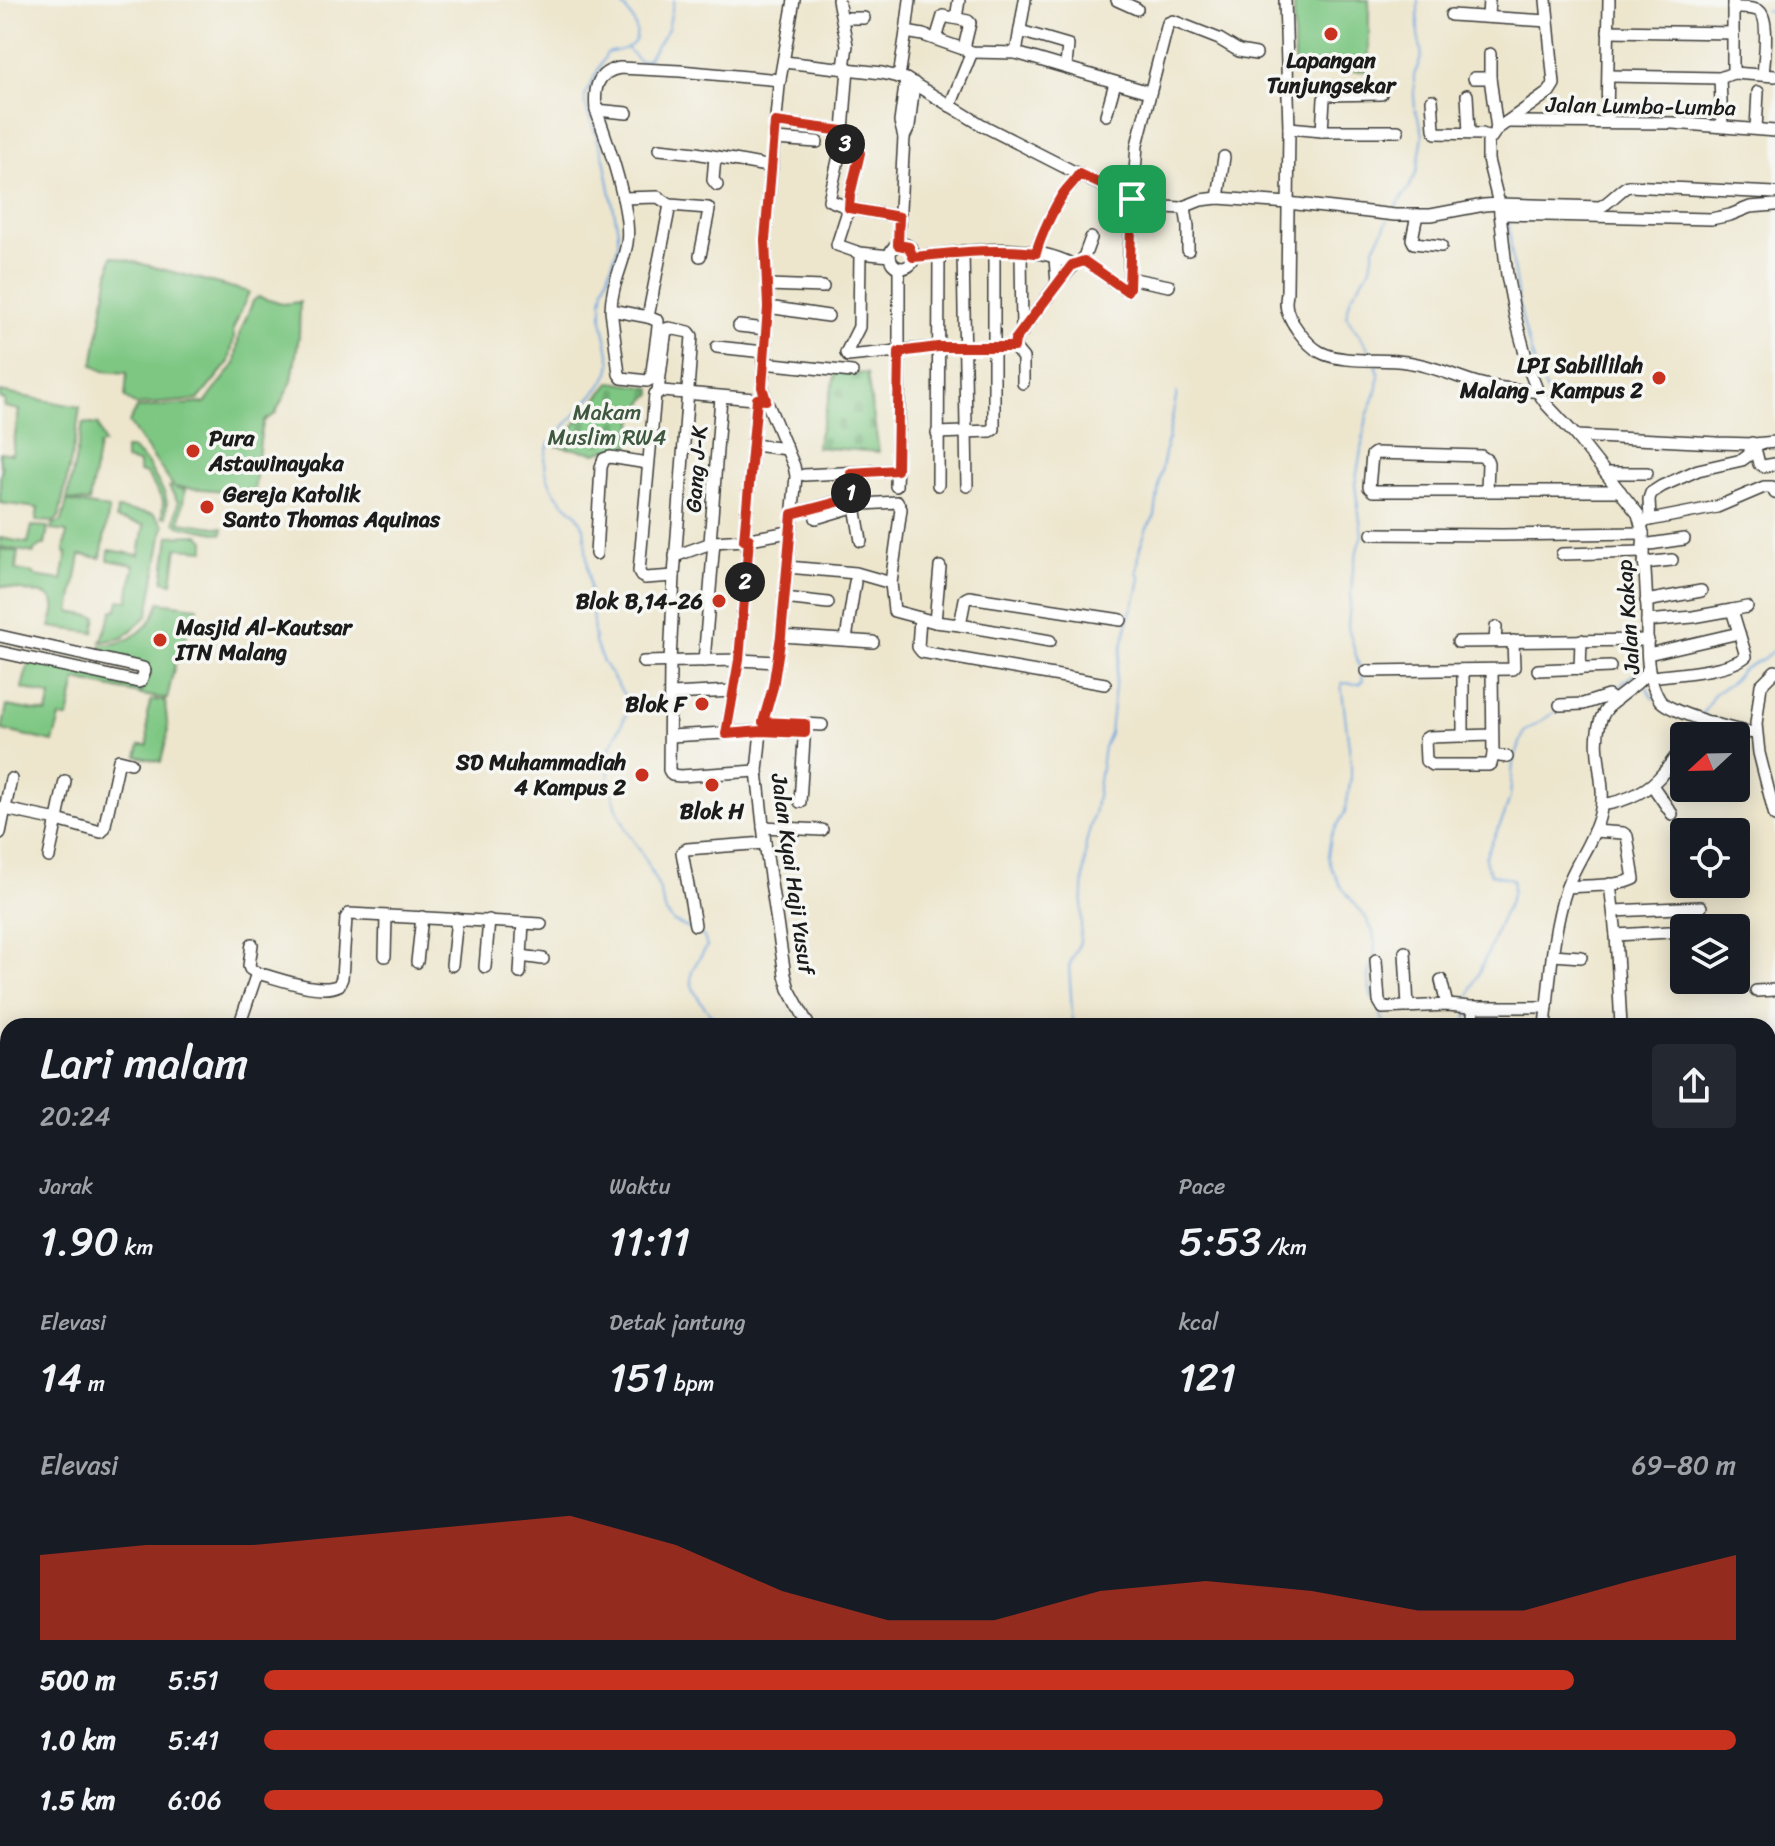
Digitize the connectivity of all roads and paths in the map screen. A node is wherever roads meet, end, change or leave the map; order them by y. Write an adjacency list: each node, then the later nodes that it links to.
1 (794, 0): 28 (street)
2 (838, 0): 15 (street)
3 (910, 0): 21 (street)
4 (959, 0): 17 (street)
5 (1025, 0): 19 (street)
6 (1117, 0): 12 (street)
7 (1285, 0): 52 (street)
8 (1489, 0): 14 (street)
9 (1546, 0): 18 (street)
10 (1609, 0): 20 (street)
11 (1733, 4): 22 (street); 33 (street)
12 (1137, 9)
13 (1451, 15): 14 (street)
14 (1488, 17): 18 (street)
15 (842, 18): 16 (street); 30 (street)
16 (864, 18)
17 (956, 18): 23 (street); 24 (street)
18 (1548, 21): 53 (street)
19 (1020, 31): 25 (street); 29 (street)
20 (1608, 31): 22 (street); 32 (street)
21 (906, 32): 23 (street); 38 (street)
22 (1733, 33): 31 (street)
23 (936, 39): 24 (street)
24 (968, 50): 25 (street); 45 (street)
25 (1016, 53): 29 (street)
26 (1256, 54): 40 (street)
27 (1490, 54): 35 (street)
28 (784, 62): 30 (street); 37 (street)
29 (1066, 66): 39 (street)
30 (846, 68): 38 (street); 55 (street)
31 (1733, 73): 33 (street); 36 (street)
32 (1609, 76): 36 (street); 50 (street)
33 (1769, 76)
34 (1474, 78): 35 (street)
35 (1490, 78): 53 (street)
36 (1720, 78): 51 (street)
37 (780, 80): 46 (street); 49 (street)
38 (906, 80): 45 (street); 83 (street)
39 (1115, 83): 40 (street); 48 (street)
40 (1149, 92): 74 (street)
41 (1758, 92): 54 (street)
42 (1381, 94): 56 (street)
43 (1467, 95): 59 (street)
44 (1432, 100): 59 (street, Jalan Lumba-Lumba)
45 (950, 106): 67 (street)
46 (596, 110): 47 (street); 72 (street)
47 (627, 113)
48 (1106, 115)
49 (775, 122): 55 (street); 60 (street)
50 (1607, 122): 51 (street, Jalan Lumba-Lumba); 53 (street, Jalan Lumba-Lumba)
51 (1722, 126): 54 (street, Jalan Lumba-Lumba)
52 (1289, 128): 56 (street); 75 (street)
53 (1498, 129): 59 (street, Jalan Lumba-Lumba); 80 (street)
54 (1756, 129): 58 (street, Jalan Lumba-Lumba)
55 (843, 131): 62 (street)
56 (1322, 131): 57 (street)
57 (1398, 131)
58 (1775, 131)
59 (1469, 133)
60 (775, 139): 61 (street); 66 (street)
61 (817, 142)
62 (844, 144): 79 (street); 79 (street)
63 (659, 149): 64 (street)
64 (715, 157): 66 (street); 68 (street)
65 (1224, 157): 73 (street)
66 (772, 167): 103 (street)
67 (1079, 174): 74 (street); 93 (street)
68 (717, 185)
69 (1731, 191): 70 (street); 80 (street); 82 (street)
70 (1775, 193)
71 (637, 197): 72 (street); 76 (street); 84 (street)
72 (623, 198): 84 (street)
73 (1218, 198): 75 (street); 78 (street)
74 (1132, 199): 78 (street); 101 (street)
75 (1288, 203): 81 (street); 123 (street)
76 (670, 205): 95 (street); 109 (street)
77 (1775, 205): 82 (street)
78 (1185, 207): 89 (street)
79 (849, 208): 83 (street); 92 (street)
80 (1500, 209): 81 (street); 82 (street); 123 (street)
81 (1417, 215): 87 (street)
82 (1730, 215)
83 (899, 217): 86 (street)
84 (627, 230): 107 (street)
85 (1091, 238): 99 (street)
86 (898, 245): 96 (street); 97 (street)
87 (1441, 246)
88 (994, 250): 90 (street); 91 (street); 116 (street)
89 (1188, 250)
90 (963, 251): 94 (street); 113 (street)
91 (1021, 251): 93 (street); 112 (street)
92 (860, 253): 96 (street); 118 (street)
93 (1036, 253): 98 (street)
94 (939, 255): 97 (street); 115 (street)
95 (700, 256)
96 (890, 256): 100 (street)
97 (913, 257): 100 (street)
98 (1055, 258): 99 (street); 102 (street)
99 (1078, 263): 101 (street); 102 (street)
100 (899, 268): 118 (street)
101 (1130, 278): 104 (street)
102 (1057, 284): 112 (street)
103 (768, 285): 105 (street); 106 (street)
104 (1169, 286)
105 (823, 287)
106 (768, 307): 108 (street); 111 (street)
107 (611, 310): 109 (street); 109 (street)
108 (828, 316)
109 (648, 317)
110 (739, 326): 111 (street)
111 (766, 329): 119 (street)
112 (1022, 332): 117 (street)
113 (964, 346): 115 (street); 116 (street); 128 (street)
114 (717, 347): 119 (street)
115 (938, 347): 118 (street); 127 (street)
116 (993, 347): 117 (street); 128 (street)
117 (1014, 347): 121 (street)
118 (899, 352): 136 (street)
119 (764, 358): 120 (street); 126 (street)
120 (852, 372)
121 (1023, 383)
122 (657, 392): 124 (street); 124 (street); 134 (street)
123 (1538, 392): 129 (street)
124 (687, 393): 125 (street); 159 (street)
125 (721, 397): 126 (street); 156 (street, Gang J-K)
126 (761, 400): 132 (street); 133 (street, Jalan Kyai Haji Yusuf)
127 (937, 433): 128 (street); 141 (street)
128 (966, 433): 143 (street)
129 (1576, 436): 131 (street); 138 (street)
130 (1775, 442): 131 (street)
131 (1753, 444): 135 (street); 153 (street)
132 (753, 445): 133 (street); 152 (street)
133 (787, 449): 148 (street, Jalan Kyai Haji Yusuf)
134 (647, 463): 157 (street); 163 (street)
135 (1775, 464)
136 (897, 470): 137 (street); 142 (street)
137 (851, 473): 140 (street); 148 (street)
138 (1606, 473): 139 (street); 145 (street)
139 (1647, 473)
140 (804, 475)
141 (938, 485)
142 (896, 486)
143 (967, 486)
144 (1487, 490): 144 (street); 145 (street)
145 (1620, 491): 153 (street)
146 (1775, 493): 153 (street)
147 (855, 506): 149 (street); 155 (street); 165 (street)
148 (792, 514): 150 (street, Jalan Kyai Haji Yusuf)
149 (816, 518)
150 (789, 532): 152 (street); 161 (street, Jalan Kyai Haji Yusuf)
151 (1372, 534): 153 (street)
152 (747, 539): 156 (street); 191 (street)
153 (1644, 539): 154 (street); 158 (street); 160 (street); 168 (street, Jalan Kakap)
154 (1684, 539)
155 (861, 541)
156 (712, 543): 159 (street); 192 (street, Gang J-K)
157 (596, 554)
158 (1562, 554)
159 (675, 556): 163 (street)
160 (1672, 560)
161 (787, 567): 165 (street); 167 (street, Jalan Kyai Haji Yusuf)
162 (940, 567): 175 (street)
163 (674, 576): 194 (street)
164 (855, 582): 181 (street)
165 (891, 583): 172 (street)
166 (1701, 591): 168 (street)
167 (784, 598): 169 (street); 180 (street, Jalan Kyai Haji Yusuf)
168 (1646, 601): 174 (street, Jalan Kakap)
169 (828, 603)
170 (1747, 607): 171 (street)
171 (1732, 610): 174 (street); 178 (street)
172 (920, 618): 175 (street); 204 (street)
173 (1121, 620): 176 (street)
174 (1647, 621): 183 (street, Jalan Kakap)
175 (935, 622): 176 (street)
176 (960, 625): 184 (street)
177 (1496, 627): 185 (street)
178 (1739, 633): 190 (street); 203 (street)
179 (0, 636): 189 (street)
180 (781, 636): 181 (street); 195 (street, Jalan Kyai Haji Yusuf)
181 (846, 639): 187 (street)
182 (1581, 640): 183 (street); 186 (street); 197 (street)
183 (1648, 640): 190 (street, Jalan Kakap)
184 (1050, 641)
185 (1495, 641): 186 (street); 188 (street)
186 (1513, 641): 199 (street)
187 (873, 642)
188 (1458, 642)
189 (0, 652)
190 (1648, 654): 203 (street, Jalan Kakap)
191 (739, 660): 192 (street); 195 (street); 205 (street)
192 (704, 661): 194 (street)
193 (643, 662): 194 (street)
194 (670, 662): 206 (street)
195 (777, 662): 211 (street, Jalan Kyai Haji Yusuf)
196 (1610, 667): 197 (street)
197 (1580, 669): 200 (street)
198 (1463, 670): 199 (street); 201 (street); 217 (street)
199 (1492, 670): 215 (street)
200 (1538, 670)
201 (1367, 671)
202 (1775, 671): 213 (street)
203 (1645, 677): 207 (street); 209 (street, Jalan Kakap)
204 (1105, 684)
205 (733, 691): 206 (street); 214 (street)
206 (671, 694): 216 (street)
207 (1612, 699): 208 (street); 227 (street)
208 (1560, 705)
209 (1704, 720): 213 (street, Jalan Kakap)
210 (822, 725): 212 (street)
211 (762, 726): 212 (street); 214 (street); 222 (street, Jalan Kyai Haji Yusuf)
212 (805, 729): 226 (street)
213 (1756, 733): 230 (street)
214 (726, 734): 216 (street)
215 (1492, 735): 217 (street); 218 (street)
216 (670, 736): 222 (street)
217 (1463, 736): 218 (street)
218 (1493, 755): 219 (street)
219 (1507, 757)
220 (131, 763): 231 (street)
221 (1670, 766): 225 (street)
222 (757, 771): 232 (street, Jalan Kyai Haji Yusuf)
223 (11, 779): 228 (street)
224 (65, 781): 231 (street)
225 (1652, 785): 227 (street); 229 (street)
226 (800, 802)
227 (1602, 805): 234 (street)
228 (3, 808): 231 (street); 235 (street)
229 (1672, 814)
230 (1775, 816)
231 (57, 820): 237 (street)
232 (763, 827): 233 (street); 236 (street, Jalan Kyai Haji Yusuf)
233 (822, 830)
234 (1594, 831): 238 (street); 239 (street)
235 (0, 833)
236 (765, 843): 249 (street); 274 (street, Jalan Kyai Haji Yusuf)
237 (49, 857)
238 (1610, 884): 239 (street); 241 (street)
239 (1567, 887): 254 (street)
240 (1701, 907): 241 (street)
241 (1614, 911): 251 (street)
242 (349, 916): 243 (street); 258 (street); 264 (street)
243 (386, 917): 244 (street); 255 (street)
244 (422, 917): 245 (street); 261 (street)
245 (457, 919): 246 (street); 262 (street)
246 (489, 920): 247 (street); 263 (street)
247 (523, 923): 248 (street); 256 (street)
248 (541, 924)
249 (695, 925)
250 (1669, 932): 251 (street)
251 (1616, 935): 277 (street)
252 (252, 944): 264 (street)
253 (1405, 952): 270 (street)
254 (1553, 955): 257 (street); 272 (street)
255 (385, 956)
256 (521, 956): 259 (street); 265 (street)
257 (1581, 957)
258 (350, 958)
259 (543, 959)
260 (1376, 960): 270 (street)
261 (417, 962)
262 (452, 965)
263 (485, 967)
264 (257, 973): 273 (street)
265 (520, 973)
266 (1441, 980): 269 (street)
267 (1775, 990): 268 (street)
268 (1756, 991)
269 (1447, 1005): 270 (street); 271 (street)
270 (1408, 1007)
271 (1470, 1007): 272 (street); 275 (street)
272 (1547, 1007): 276 (street)
273 (242, 1018)
274 (805, 1018)
275 (1471, 1018)
276 (1546, 1018)
277 (1621, 1018)

